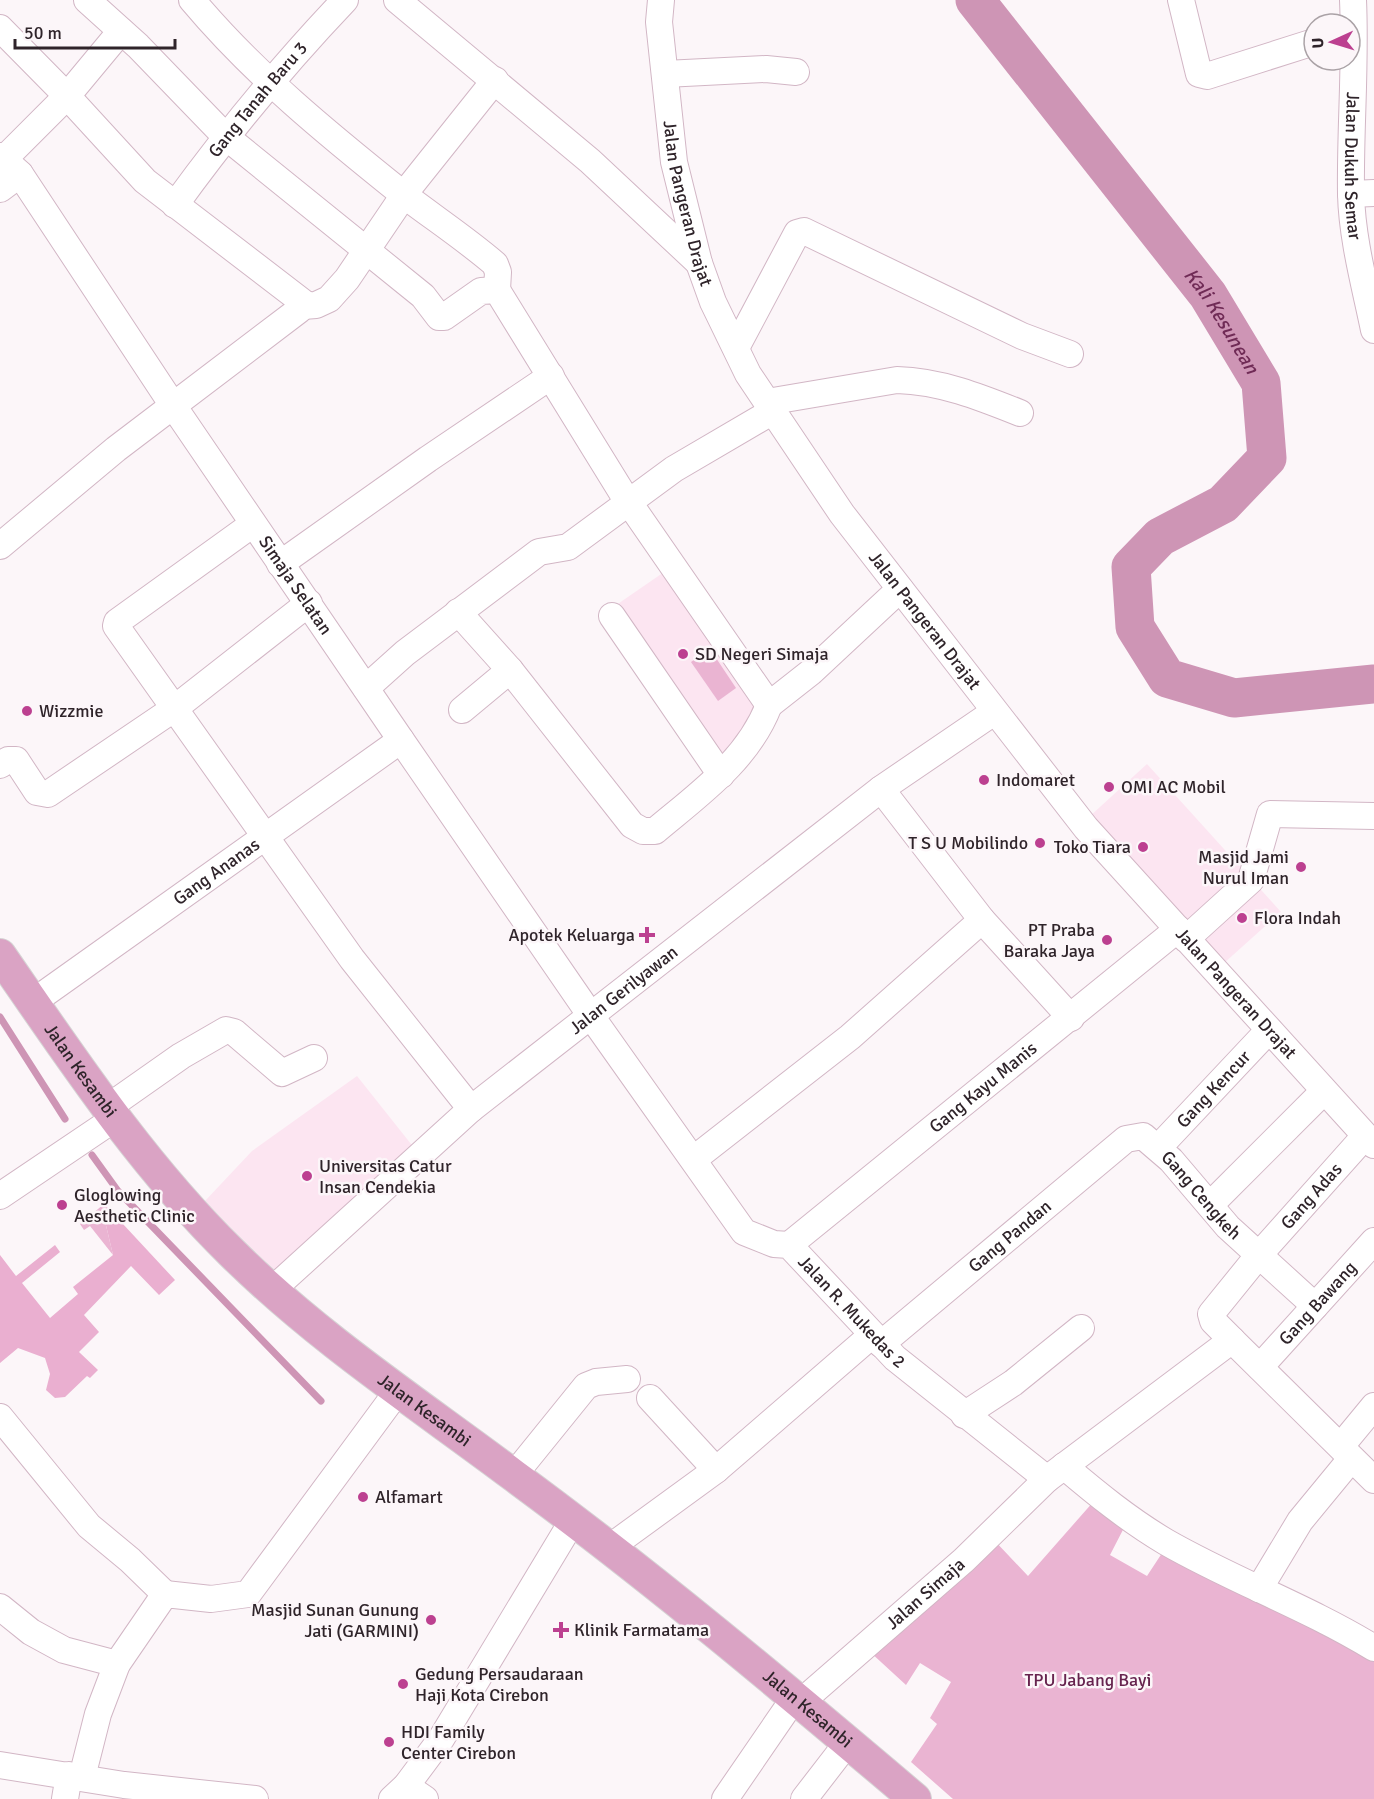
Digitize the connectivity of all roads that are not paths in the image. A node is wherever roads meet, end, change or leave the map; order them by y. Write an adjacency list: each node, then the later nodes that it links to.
1 (87, 0): 8 (street)
2 (192, 0): 14 (street)
3 (345, 0): 14 (street, Gang Tanah Baru 3)
4 (397, 0): 13 (street)
5 (660, 0): 12 (street, Jalan Pangeran Drajat)
6 (1181, 0): 9 (street)
7 (0, 28): 15 (street)
8 (122, 31): 15 (street); 16 (street)
9 (1302, 46)
10 (796, 72): 12 (street)
11 (1354, 72): 18 (street, Jalan Dukuh Semar)
12 (665, 74): 23 (street, Jalan Pangeran Drajat)
13 (495, 80): 19 (street); 23 (street)
14 (269, 83): 16 (street, Gang Tanah Baru 3); 19 (street)
15 (67, 96): 17 (street); 20 (street)
16 (225, 136): 20 (street, Gang Tanah Baru 3); 21 (street)
17 (6, 169): 30 (street, Simaja Selatan)
18 (1363, 194): 22 (street, Jalan Dukuh Semar)
19 (405, 195): 21 (street); 24 (street)
20 (175, 205): 25 (street)
21 (367, 250): 24 (street); 25 (street)
22 (1367, 261): 26 (street, Jalan Dukuh Semar)
23 (699, 263): 27 (street, Jalan Pangeran Drajat)
24 (496, 290): 29 (street)
25 (303, 306): 30 (street)
26 (1374, 330)
27 (736, 348): 28 (street); 31 (street, Jalan Pangeran Drajat)
28 (1071, 354)
29 (551, 376): 33 (street); 36 (street)
30 (174, 407): 34 (street, Simaja Selatan); 35 (street)
31 (770, 407): 32 (street); 33 (street); 37 (street, Jalan Pangeran Drajat)
32 (1020, 412)
33 (628, 501): 39 (street); 43 (street)
34 (253, 524): 36 (street, Simaja Selatan); 44 (street)
35 (0, 546)
36 (280, 564): 38 (street, Simaja Selatan)
37 (900, 590): 43 (street); 46 (street, Jalan Pangeran Drajat)
38 (309, 603): 42 (street, Simaja Selatan); 44 (street)
39 (458, 612): 41 (street); 42 (street)
40 (612, 616): 49 (street)
41 (510, 670): 45 (street); 49 (street)
42 (366, 688): 47 (street, Simaja Selatan)
43 (769, 705): 49 (street)
44 (175, 708): 48 (street); 52 (street)
45 (462, 710)
46 (994, 712): 50 (street, Jalan Gerilyawan); 54 (street, Jalan Pangeran Drajat)
47 (401, 740): 52 (street, Gang Ananas); 57 (street, Simaja Selatan)
48 (0, 765)
49 (721, 775)
50 (881, 789): 53 (street); 57 (street, Jalan Gerilyawan)
51 (1374, 816): 54 (street, Gang Kayu Manis)
52 (266, 835): 56 (street, Gang Ananas); 62 (street)
53 (982, 920): 58 (street); 66 (street)
54 (1182, 934): 58 (street, Gang Kayu Manis); 59 (street, Jalan Pangeran Drajat)
55 (0, 956): 56 (main road, Jalan Kesambi)
56 (33, 1002): 63 (main road, Jalan Kesambi)
57 (591, 1016): 62 (street, Jalan Gerilyawan); 66 (street, Jalan R. Mukedas 2)
58 (1071, 1018): 70 (street, Gang Kayu Manis)
59 (1269, 1030): 61 (street, Jalan Pangeran Drajat); 65 (street, Gang Kencur)
60 (314, 1058): 63 (street)
61 (1324, 1091): 64 (street, Jalan Pangeran Drajat); 68 (street)
62 (471, 1109): 72 (street, Jalan Gerilyawan)
63 (97, 1126): 67 (street); 72 (main road, Jalan Kesambi)
64 (1369, 1140): 71 (street, Gang Adas)
65 (1150, 1142): 68 (street, Gang Cengkeh); 75 (street, Gang Pandan)
66 (694, 1159): 70 (street, Jalan R. Mukedas 2)
67 (0, 1196)
68 (1211, 1204): 71 (street, Gang Cengkeh)
69 (1374, 1241): 73 (street, Gang Bawang)
70 (789, 1245): 75 (street, Jalan R. Mukedas 2)
71 (1258, 1256): 73 (street, Gang Cengkeh); 76 (street, Gang Adas)
72 (271, 1291): 79 (main road, Jalan Kesambi)
73 (1315, 1306): 77 (street, Gang Bawang)
74 (1081, 1328): 82 (street)
75 (876, 1340): 82 (street, Jalan R. Mukedas 2); 85 (street, Gang Pandan)
76 (1232, 1340): 77 (street); 86 (street, Jalan Simaja)
77 (1260, 1367): 84 (street)
78 (627, 1379): 87 (street)
79 (397, 1392): 87 (main road, Jalan Kesambi); 92 (street)
80 (650, 1398): 85 (street)
81 (1374, 1406): 84 (street)
82 (964, 1415): 86 (street, Jalan R. Mukedas 2)
83 (0, 1418): 92 (street)
84 (1346, 1453): 88 (street); 91 (street)
85 (716, 1470): 90 (street, Gang Pandan)
86 (1055, 1472): 91 (street, Jalan R. Mukedas 2); 96 (street, Jalan Simaja)
87 (514, 1475): 89 (main road, Jalan Kesambi)
88 (1374, 1480)
89 (573, 1520): 90 (main road, Jalan Kesambi); 100 (street)
90 (609, 1548): 96 (main road, Jalan Kesambi)
91 (1259, 1589): 94 (street, Jalan R. Mukedas 2)
92 (165, 1594): 95 (street)
93 (0, 1606): 95 (street)
94 (1374, 1648)
95 (117, 1664): 99 (street)
96 (798, 1700): 97 (main road, Jalan Kesambi); 102 (street, Jalan Simaja)
97 (848, 1742): 103 (street); 104 (main road, Jalan Kesambi)
98 (0, 1764): 99 (street)
99 (72, 1784): 101 (street)
100 (407, 1795)
101 (255, 1799)
102 (725, 1799)
103 (804, 1799)
104 (915, 1799)

